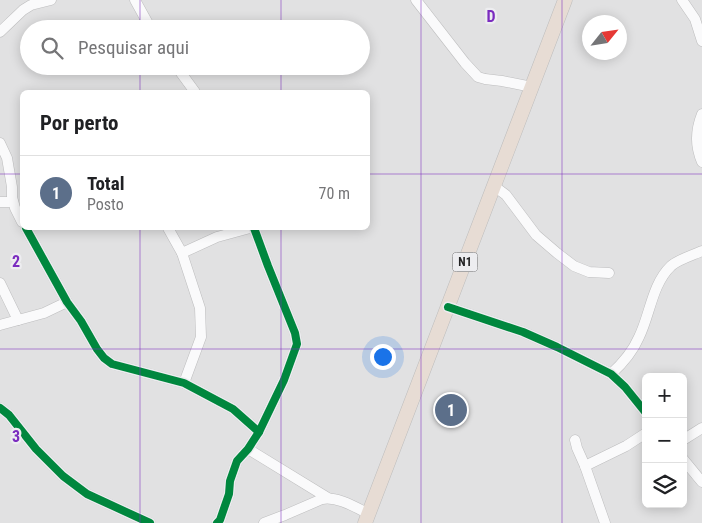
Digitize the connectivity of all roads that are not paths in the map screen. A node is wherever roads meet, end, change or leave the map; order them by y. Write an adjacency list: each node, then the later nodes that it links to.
1 (51, 0): 7 (street)
2 (135, 0): 6 (street)
3 (416, 0): 10 (street)
4 (565, 0): 10 (highway, N1)
5 (682, 0): 8 (street)
6 (146, 20)
7 (0, 32)
8 (702, 41)
9 (183, 75): 11 (street)
10 (532, 87): 15 (highway, N1)
11 (194, 90)
12 (702, 114): 14 (street)
13 (0, 143): 17 (street)
14 (702, 162)
15 (494, 186): 25 (street); 28 (highway, N1)
16 (0, 202): 17 (street)
17 (13, 202): 18 (street)
18 (20, 218)
19 (27, 230): 27 (street)
20 (169, 230): 24 (street)
21 (243, 230): 24 (street)
22 (255, 230): 36 (street)
23 (702, 251): 31 (street)
24 (182, 253): 32 (street)
25 (609, 274)
26 (0, 283): 29 (street)
27 (67, 302): 29 (street); 32 (street)
28 (448, 307): 31 (street); 45 (highway, N1)
29 (18, 320): 30 (street)
30 (0, 325)
31 (611, 374): 34 (street)
32 (184, 383): 36 (street)
33 (0, 408): 47 (street)
34 (642, 408)
35 (702, 428): 38 (street)
36 (259, 432): 40 (street)
37 (642, 435): 42 (street)
38 (687, 437)
39 (576, 440): 42 (street)
40 (248, 450): 44 (street); 46 (street)
41 (687, 463): 43 (street)
42 (585, 466): 49 (street)
43 (702, 482)
44 (328, 498): 45 (street); 48 (street)
45 (367, 518)
46 (220, 522)
47 (150, 523)
48 (264, 523)
49 (605, 523)

